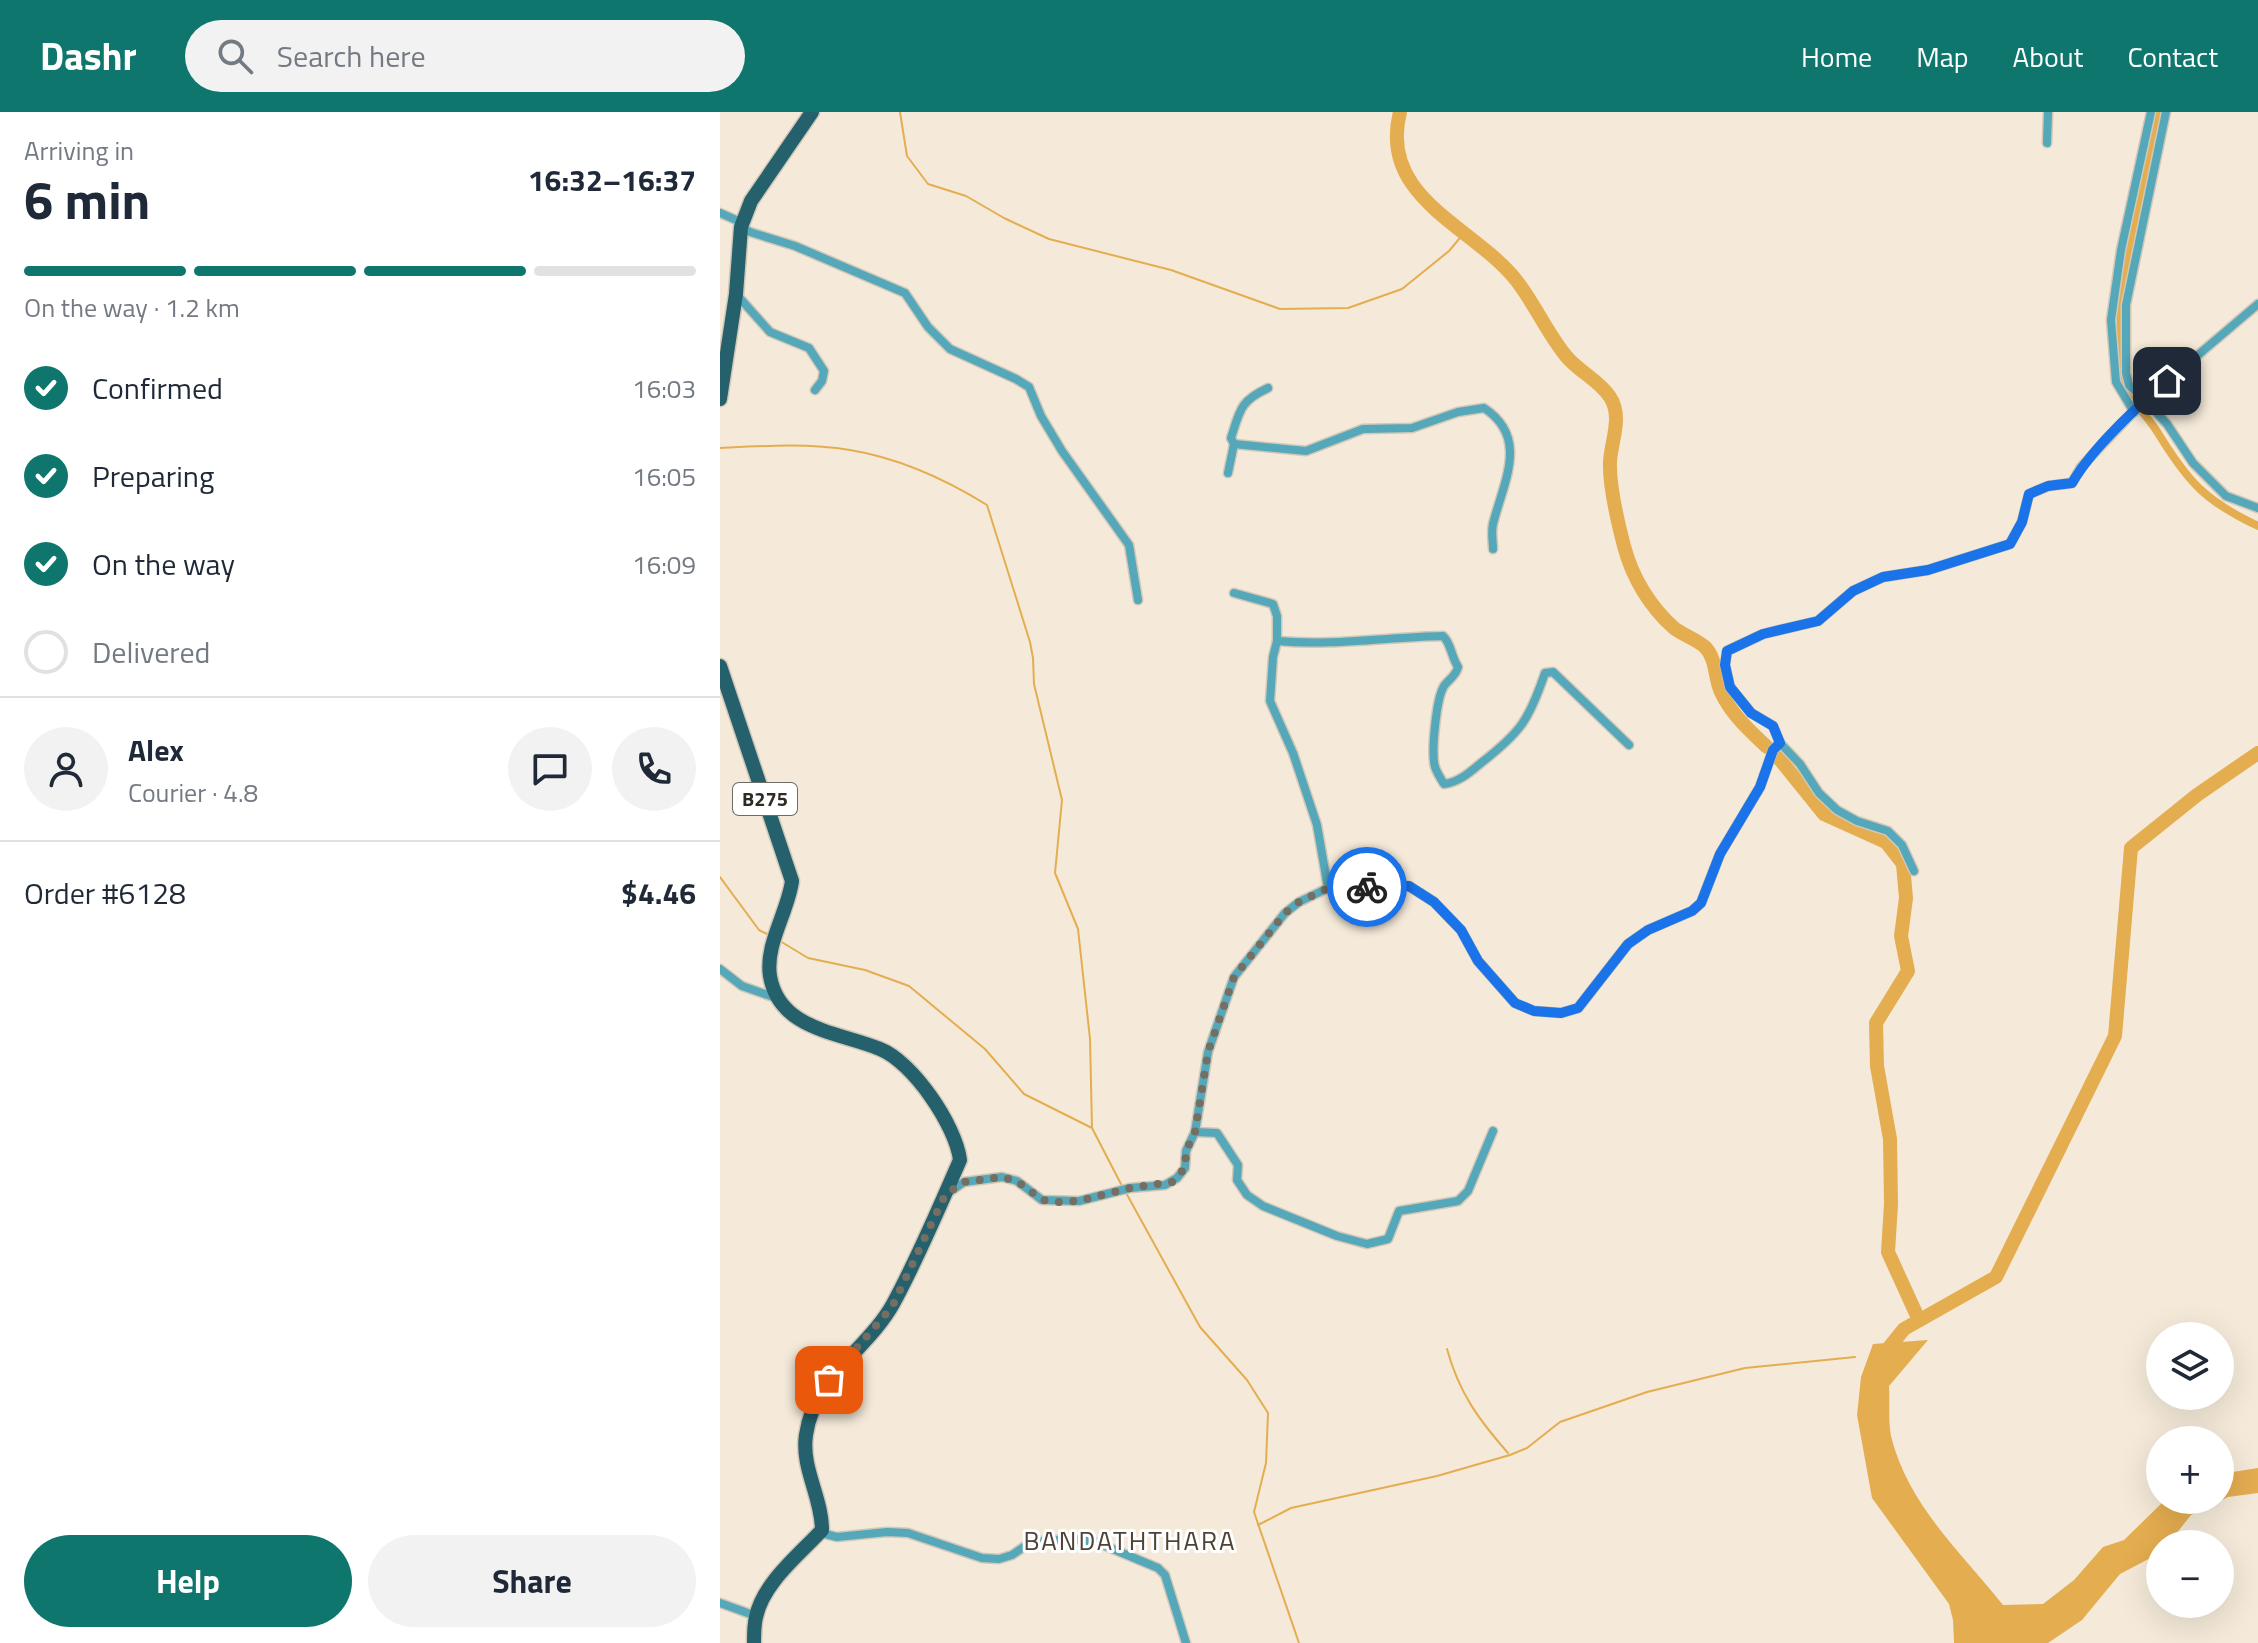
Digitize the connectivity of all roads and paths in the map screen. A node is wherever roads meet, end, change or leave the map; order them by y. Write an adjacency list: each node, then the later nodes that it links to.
1 (812, 112): 7 (main road)
2 (2048, 112): 5 (street)
3 (2151, 112): 13 (street)
4 (2166, 112): 13 (street)
5 (2047, 143)
6 (720, 213): 7 (street)
7 (742, 225): 8 (main road); 19 (street)
8 (736, 294): 11 (street); 12 (main road)
9 (2258, 304): 13 (street)
10 (1268, 388): 14 (street)
11 (815, 390)
12 (720, 399)
13 (2139, 406): 16 (street); 22 (street)
14 (1234, 444): 15 (street); 17 (street)
15 (1228, 473)
16 (2258, 508)
17 (1493, 549)
18 (1234, 593): 20 (street)
19 (1138, 600)
20 (1277, 641): 23 (street); 25 (street)
21 (720, 666): 27 (main road, B275)
22 (1780, 743): 24 (street); 25 (street)
23 (1629, 745)
24 (1914, 871)
25 (1328, 888): 29 (street)
26 (720, 969): 27 (street)
27 (776, 998): 30 (main road)
28 (1493, 1131): 29 (street)
29 (1195, 1132): 30 (street)
30 (945, 1195): 31 (main road)
31 (822, 1530): 33 (main road); 35 (street)
32 (720, 1603): 33 (street)
33 (756, 1616): 34 (main road)
34 (754, 1643)
35 (1186, 1643)

